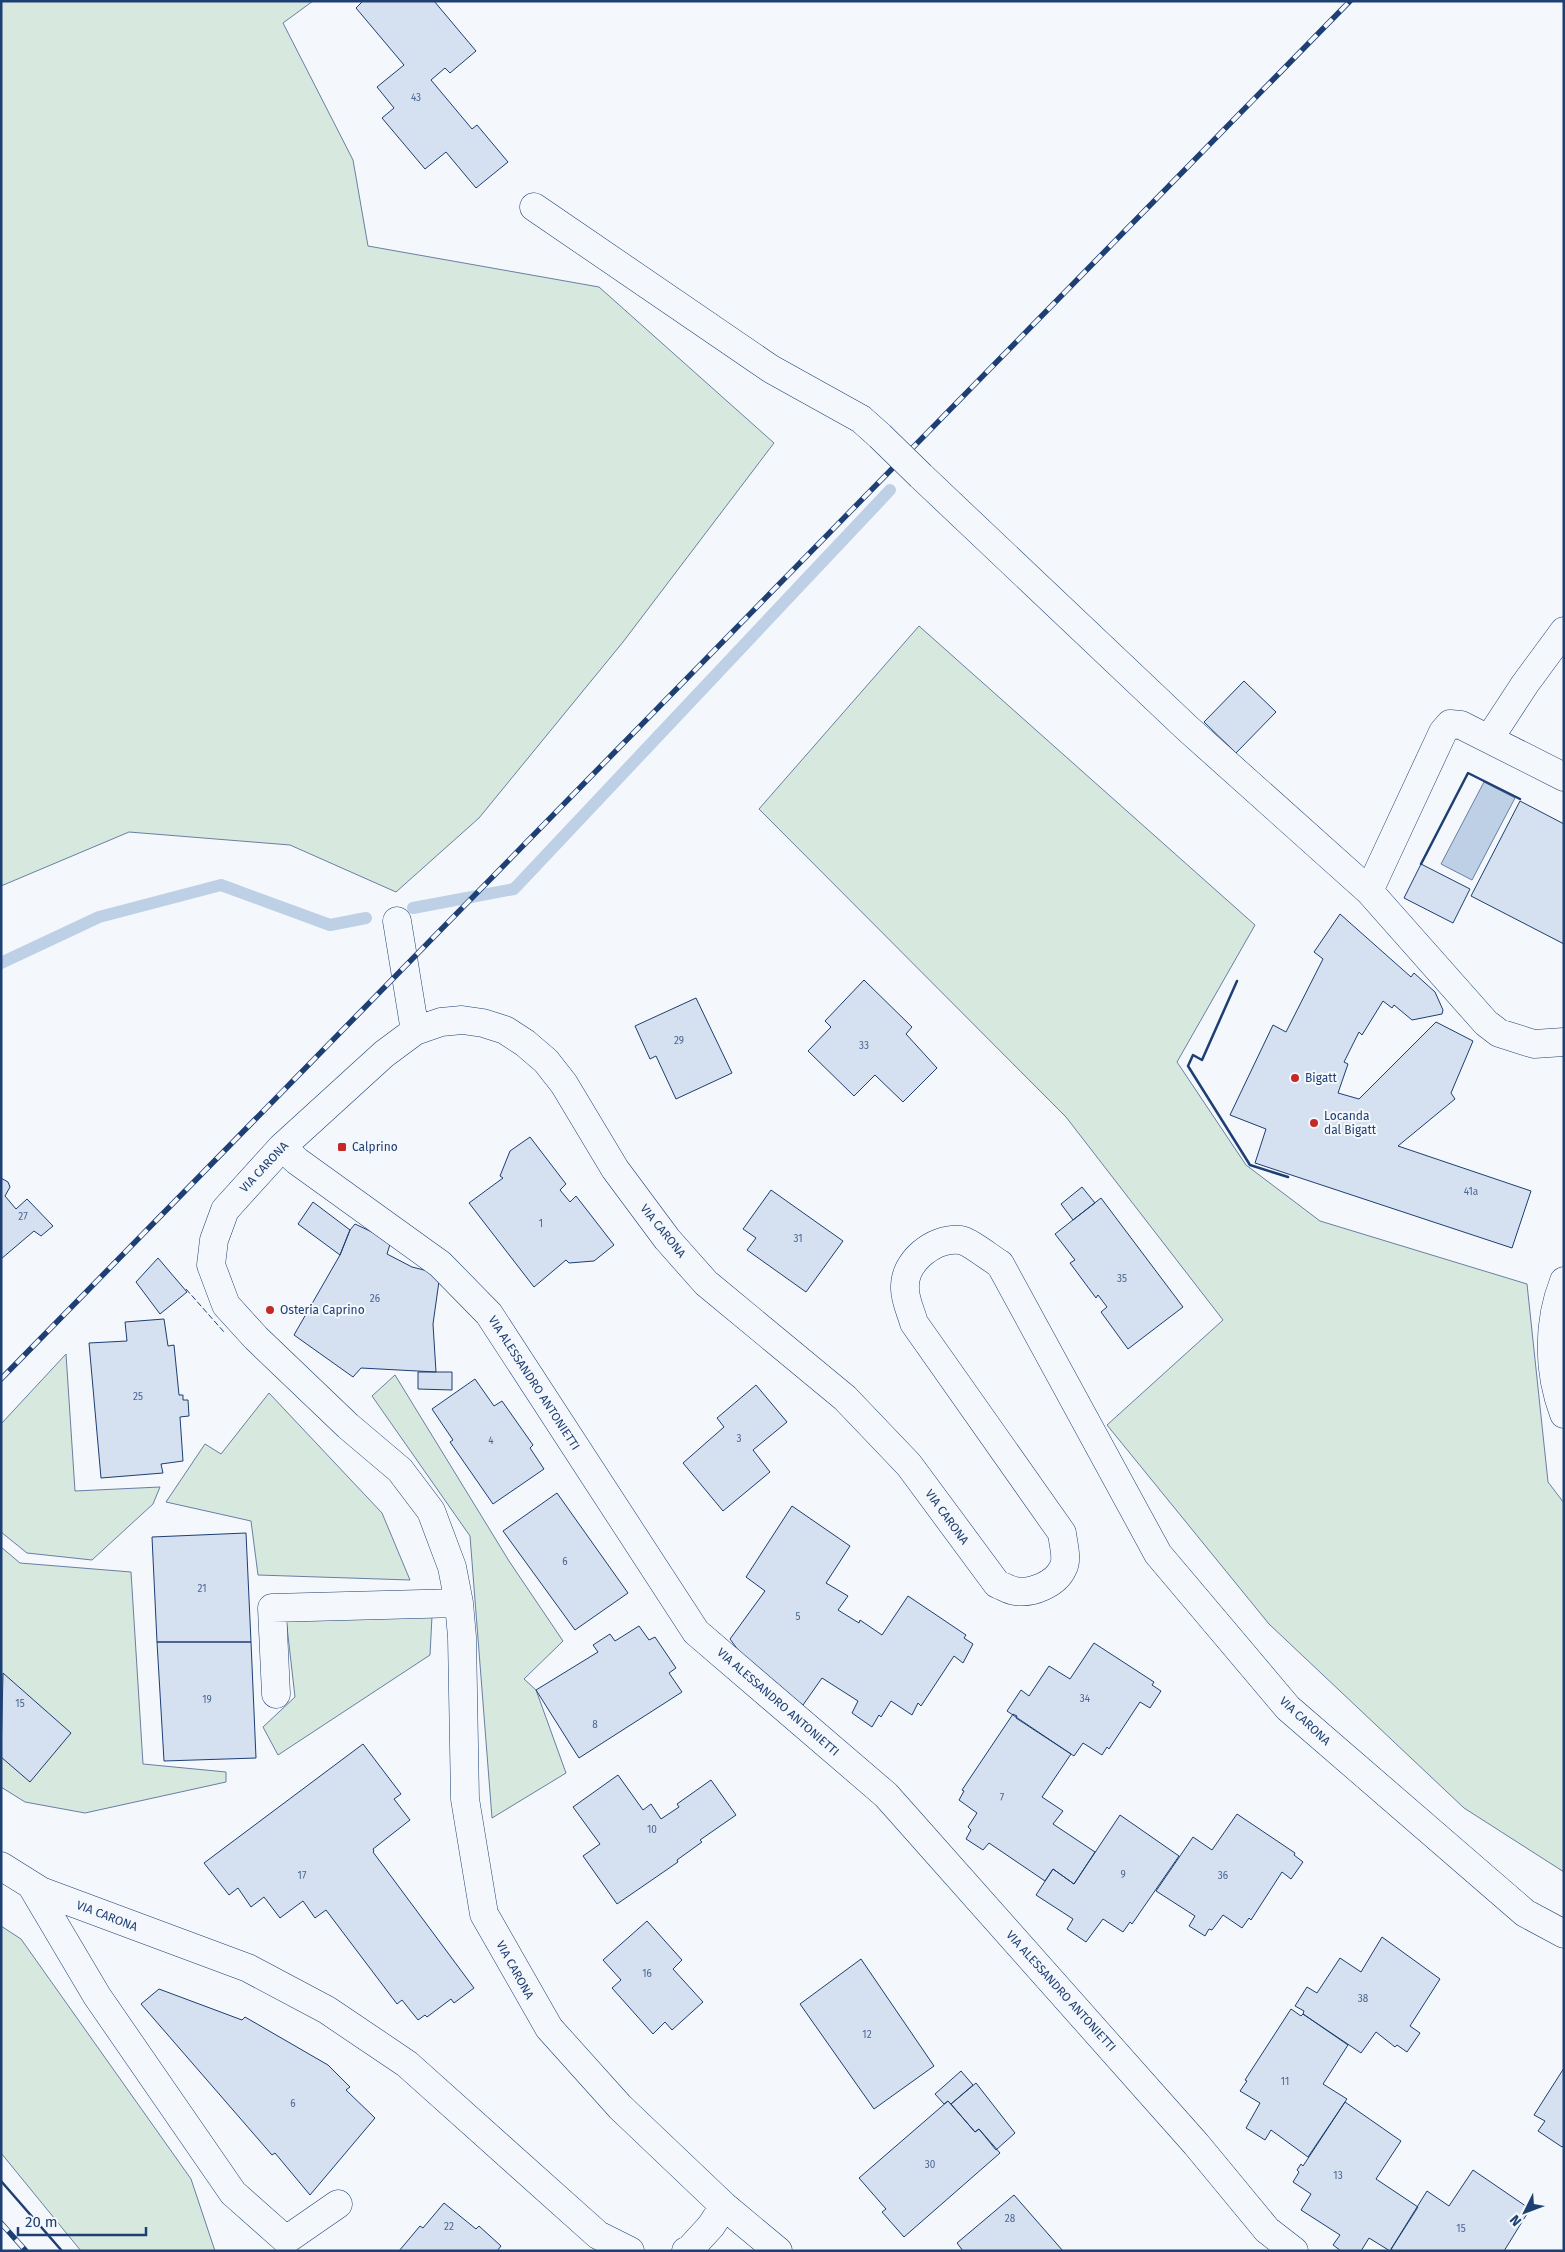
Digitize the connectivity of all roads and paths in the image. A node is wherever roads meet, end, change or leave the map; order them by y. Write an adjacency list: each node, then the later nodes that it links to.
1 (534, 207): 5 (street, bridge)
2 (1564, 631): 3 (street)
3 (1489, 739): 4 (street); 5 (street)
4 (1564, 777)
5 (1369, 891): 8 (street)
6 (397, 922): 7 (street)
7 (415, 1031): 9 (street, VIA CARONA); 16 (street, VIA CARONA)
8 (1564, 1042)
9 (282, 1147): 12 (street, VIA CARONA); 22 (street, VIA ALESSANDRO ANTONIETTI)
10 (1564, 1281): 11 (street)
11 (1564, 1414)
12 (459, 1603): 13 (street); 18 (street, VIA CARONA)
13 (276, 1694)
14 (1, 1866): 15 (street, VIA CARONA)
15 (34, 1888): 17 (street); 19 (street, VIA CARONA)
16 (1564, 1934)
17 (338, 2204)
18 (724, 2206): 20 (street); 21 (street, VIA CARONA)
19 (630, 2251)
20 (686, 2251)
21 (778, 2251)
22 (1294, 2251)

